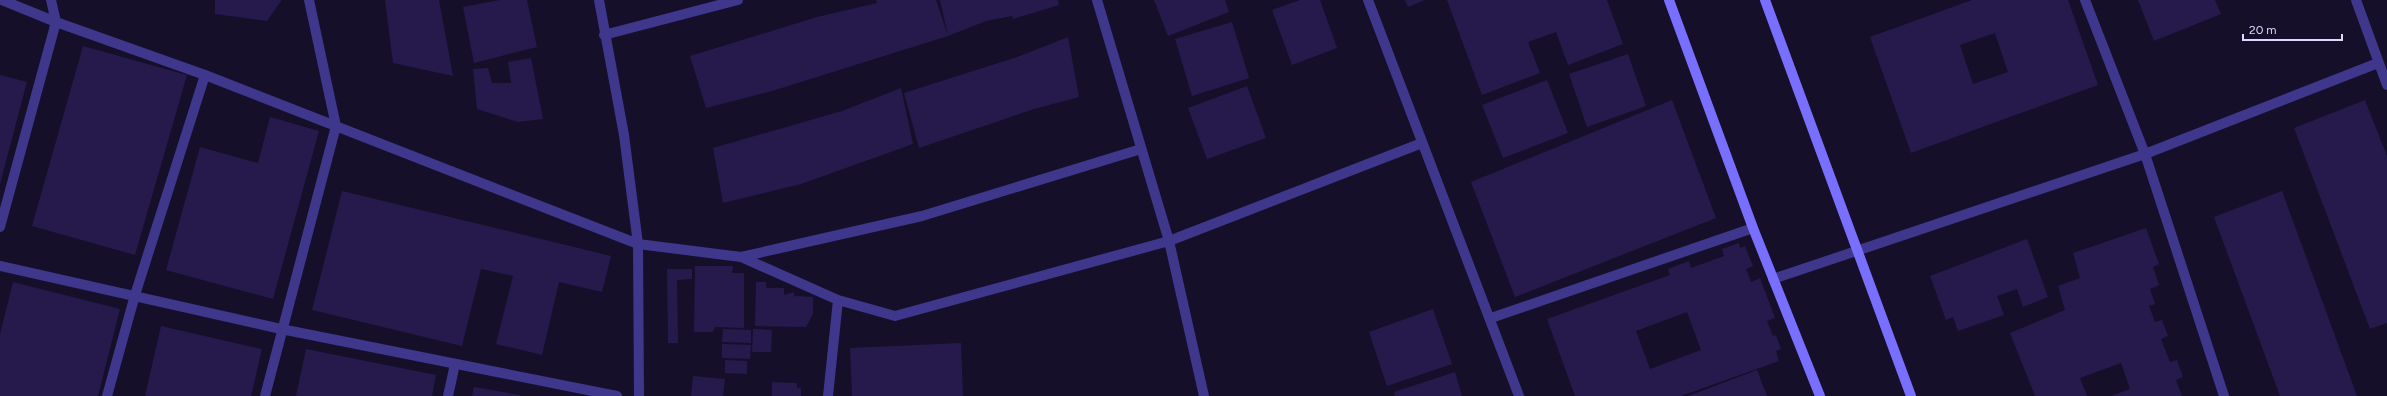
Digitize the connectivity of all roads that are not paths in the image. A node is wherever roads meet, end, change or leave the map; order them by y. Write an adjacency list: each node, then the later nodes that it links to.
1 (2, 0): 12 (street)
2 (51, 0): 12 (street)
3 (309, 0): 17 (street)
4 (599, 0): 13 (street)
5 (738, 0): 13 (street)
6 (1097, 0): 19 (street)
7 (1368, 0): 18 (street)
8 (1669, 0): 22 (main road)
9 (1765, 0): 25 (main road)
10 (2085, 0): 20 (street)
11 (2356, 0): 14 (street)
12 (56, 22): 15 (street); 21 (street)
13 (604, 35): 24 (street)
14 (2378, 63): 16 (street); 20 (street)
15 (205, 75): 17 (street); 29 (street)
16 (2387, 85)
17 (336, 126): 24 (street); 32 (street)
18 (1422, 143): 23 (street); 31 (street)
19 (1141, 149): 23 (street); 26 (street)
20 (2144, 154): 25 (street); 44 (street)
21 (0, 227)
22 (1753, 228): 28 (main road); 31 (street)
23 (1169, 241): 30 (street); 40 (street)
24 (638, 244): 26 (street); 38 (street)
25 (1858, 250): 28 (street); 43 (main road)
26 (741, 258): 30 (street)
27 (0, 266): 29 (street)
28 (1773, 279): 42 (main road)
29 (135, 295): 32 (street); 34 (street)
30 (838, 300): 39 (street)
31 (1491, 318): 41 (street)
32 (281, 329): 33 (street); 35 (street)
33 (455, 364): 36 (street); 37 (street)
34 (107, 396)
35 (265, 396)
36 (448, 396)
37 (617, 396)
38 (639, 396)
39 (828, 396)
40 (1204, 396)
41 (1519, 396)
42 (1820, 396)
43 (1912, 396)
44 (2224, 396)

